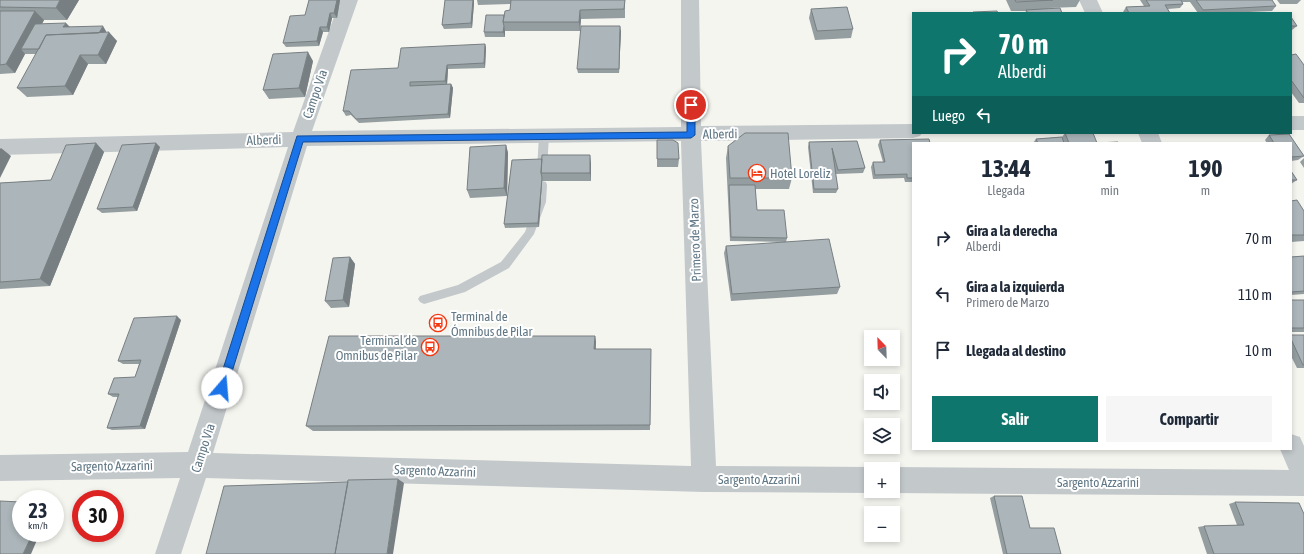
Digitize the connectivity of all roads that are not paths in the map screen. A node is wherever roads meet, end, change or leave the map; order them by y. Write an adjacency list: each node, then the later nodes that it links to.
1 (349, 0): 10 (street, Campo Vìa)
2 (690, 0): 8 (street, Primero de Marzo)
3 (1088, 0): 4 (street)
4 (1094, 12)
5 (1292, 123): 6 (street)
6 (1304, 123)
7 (912, 131): 8 (street, Alberdi)
8 (691, 135): 9 (street, Alberdi); 19 (street, Primero de Marzo)
9 (544, 136): 10 (street, Alberdi); 12 (lane)
10 (300, 138): 11 (street, Alberdi); 16 (street, Campo Vìa)
11 (0, 147)
12 (542, 169)
13 (542, 185): 14 (lane)
14 (424, 299)
15 (1292, 448): 18 (street)
16 (198, 464): 17 (street, Sargento Azzarini); 19 (street, Sargento Azzarini); 23 (street, Campo Vìa)
17 (0, 468)
18 (1304, 475)
19 (704, 479): 20 (street, Sargento Azzarini)
20 (864, 480)
21 (900, 480): 22 (street, Sargento Azzarini)
22 (1304, 483)
23 (168, 554)

